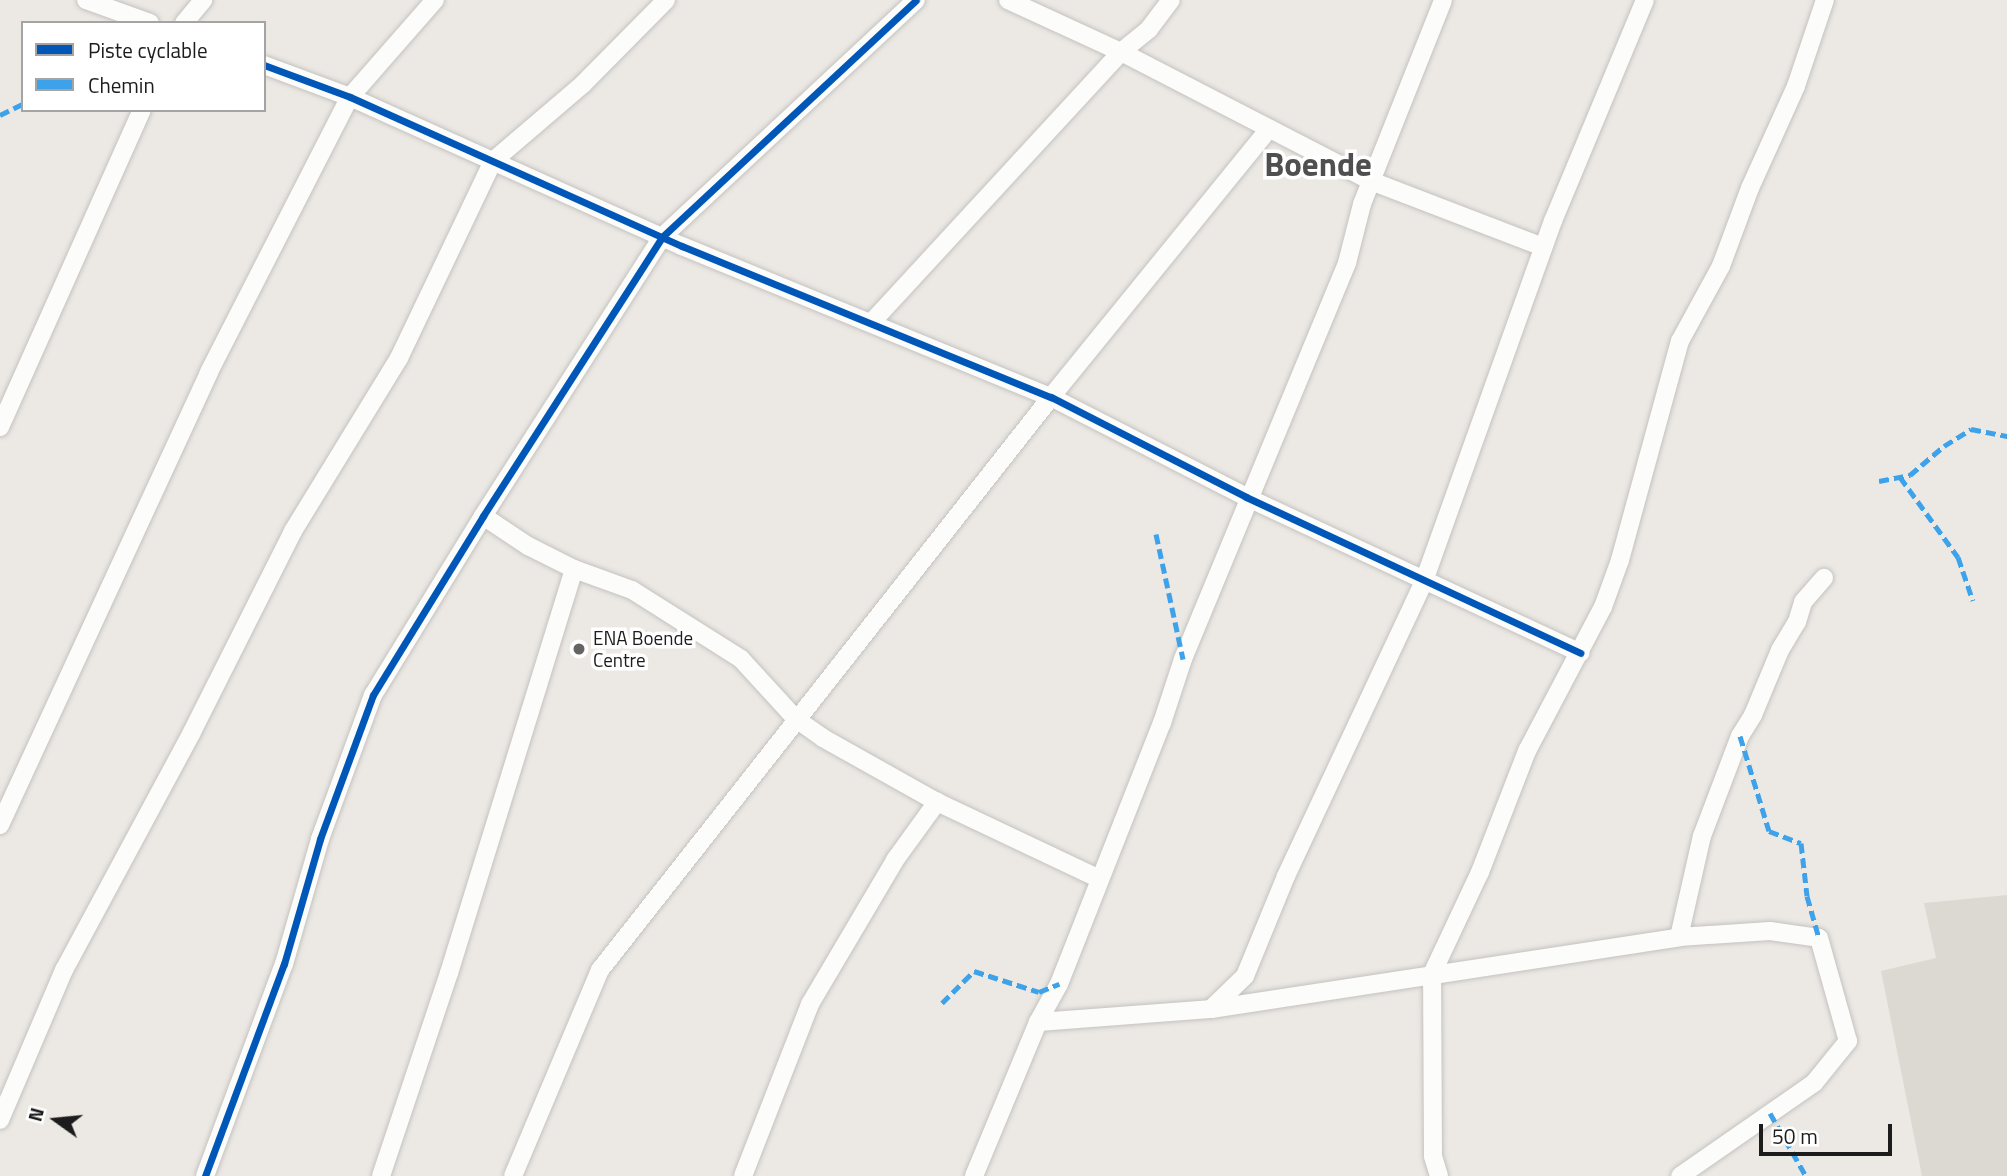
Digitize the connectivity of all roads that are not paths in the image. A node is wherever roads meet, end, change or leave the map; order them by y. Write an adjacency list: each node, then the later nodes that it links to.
1 (86, 0): 11 (street)
2 (203, 0): 12 (street)
3 (435, 0): 15 (street)
4 (666, 0): 18 (street)
5 (916, 0): 20 (street)
6 (1008, 0): 13 (street)
7 (1171, 0): 13 (street)
8 (1443, 0): 19 (street)
9 (1645, 0): 21 (street)
10 (1825, 0): 30 (street)
11 (144, 21)
12 (186, 21)
13 (1121, 52): 17 (street); 22 (street)
14 (266, 66): 15 (street)
15 (350, 97): 18 (street); 33 (street)
16 (141, 112): 24 (street)
17 (1268, 130): 19 (street); 23 (street)
18 (493, 161): 20 (street); 39 (street)
19 (1371, 181): 21 (street); 25 (street)
20 (662, 237): 22 (street); 26 (street)
21 (1543, 247): 29 (street)
22 (871, 323): 23 (street)
23 (1051, 397): 25 (street); 31 (street)
24 (0, 427)
25 (1251, 499): 29 (street); 34 (street)
26 (484, 516): 27 (street); 40 (street)
27 (574, 569): 31 (street); 41 (street)
28 (1824, 579): 35 (street)
29 (1424, 581): 30 (street); 37 (street)
30 (1580, 653): 36 (street)
31 (796, 719): 32 (street); 42 (street)
32 (937, 802): 34 (street); 43 (street)
33 (0, 825)
34 (1100, 879): 38 (street)
35 (1679, 937): 36 (street); 46 (street)
36 (1432, 974): 37 (street); 45 (street)
37 (1211, 1009): 38 (street)
38 (1038, 1022): 44 (street)
39 (0, 1121)
40 (205, 1176)
41 (381, 1176)
42 (513, 1176)
43 (743, 1176)
44 (974, 1176)
45 (1439, 1176)
46 (1681, 1176)

